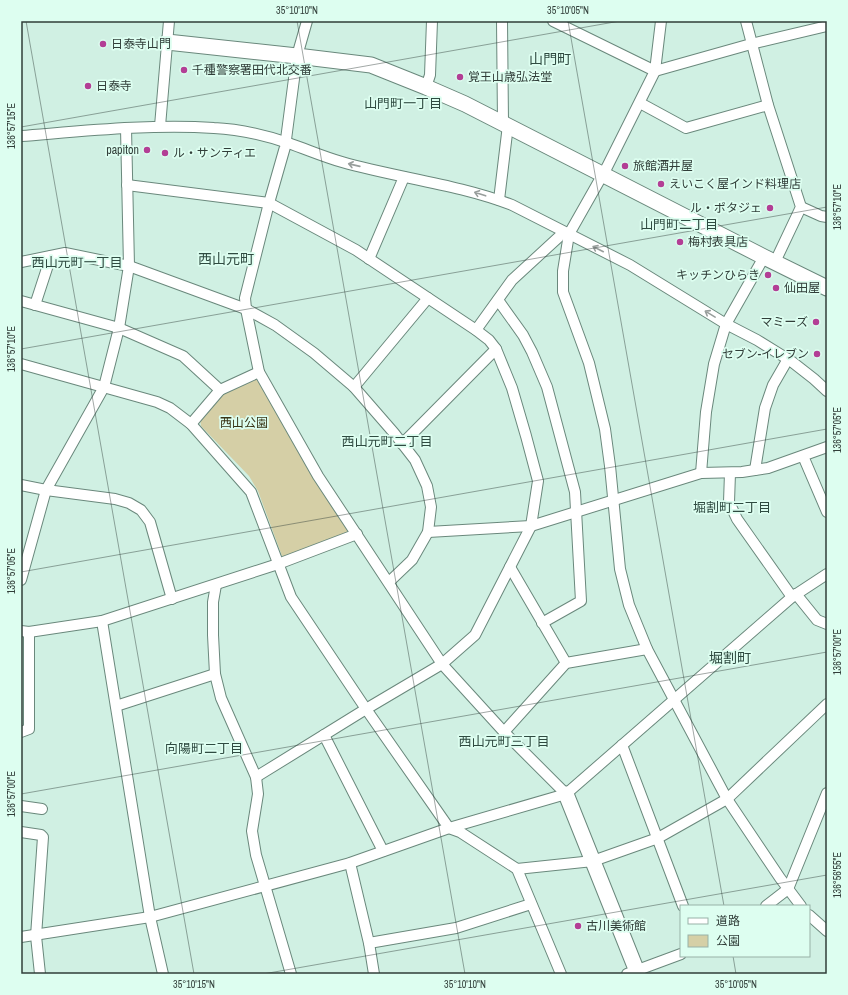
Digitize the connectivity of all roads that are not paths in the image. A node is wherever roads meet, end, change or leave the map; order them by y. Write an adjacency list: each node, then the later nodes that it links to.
1 (169, 21): 9 (street)
2 (307, 21): 11 (street)
3 (432, 21): 13 (street)
4 (502, 21): 16 (street)
5 (553, 21): 12 (street)
6 (661, 21): 12 (street)
7 (746, 21): 10 (street)
8 (827, 26): 10 (street)
9 (167, 42): 11 (street); 17 (street)
10 (751, 44): 12 (street); 15 (street)
11 (297, 56): 13 (street); 20 (street)
12 (655, 71): 14 (street)
13 (426, 87): 16 (street)
14 (640, 103): 15 (street); 21 (street)
15 (768, 105): 26 (street)
16 (505, 124): 21 (street); 24 (street)
17 (160, 126): 18 (street); 20 (street)
18 (126, 128): 19 (street); 23 (street)
19 (21, 136)
20 (286, 142): 22 (street, one-way to 20); 25 (street)
21 (602, 174): 28 (street); 31 (street)
22 (404, 177): 24 (street, one-way to 22); 30 (street)
23 (127, 185): 25 (street); 33 (street)
24 (499, 200): 28 (street)
25 (269, 203): 30 (street); 39 (street)
26 (801, 207): 27 (street); 31 (street)
27 (827, 217)
28 (569, 234): 36 (street); 40 (street, one-way to 28); 60 (street)
29 (51, 256): 32 (street); 33 (street); 38 (street)
30 (369, 259): 35 (street)
31 (769, 260): 34 (street); 40 (street)
32 (21, 262)
33 (129, 266): 39 (street); 41 (street)
34 (827, 288)
35 (428, 298): 42 (street); 48 (street)
36 (498, 300): 42 (street); 61 (street)
37 (21, 301): 38 (street)
38 (36, 305): 41 (street)
39 (246, 309): 46 (street); 48 (street)
40 (726, 324): 44 (street); 56 (street)
41 (119, 328): 47 (street); 49 (street)
42 (476, 330): 43 (street)
43 (496, 349): 52 (street); 63 (street)
44 (788, 359): 50 (street); 55 (street)
45 (21, 364): 47 (street)
46 (259, 372): 49 (street); 65 (street)
47 (104, 387): 51 (street); 59 (street)
48 (354, 387): 52 (street)
49 (220, 390): 51 (street)
50 (827, 392)
51 (192, 424): 66 (street)
52 (402, 444): 64 (street)
53 (827, 447): 54 (street)
54 (803, 456): 55 (street); 62 (street)
55 (754, 470): 57 (street)
56 (701, 472): 57 (street); 60 (street)
57 (730, 473): 72 (street)
58 (21, 485): 59 (street)
59 (46, 490): 69 (street); 73 (street)
60 (612, 500): 61 (street); 78 (street)
61 (576, 512): 63 (street); 75 (street)
62 (827, 512)
63 (531, 526): 64 (street); 67 (street)
64 (428, 532): 70 (street)
65 (357, 534): 66 (street); 70 (street)
66 (278, 564): 71 (street); 85 (street)
67 (510, 567): 75 (street); 80 (street)
68 (827, 574): 72 (street)
69 (21, 580)
70 (389, 582): 80 (street)
71 (216, 585): 73 (street); 81 (street)
72 (794, 595): 76 (street); 82 (street)
73 (172, 599): 74 (street)
74 (102, 621): 77 (street); 84 (street)
75 (542, 622): 79 (street)
76 (827, 624)
77 (25, 632): 86 (street)
78 (647, 649): 79 (street); 82 (street)
79 (566, 663): 87 (street)
80 (442, 664): 85 (street); 87 (street)
81 (215, 674): 84 (street); 90 (street)
82 (674, 700): 89 (street); 93 (street)
83 (827, 704): 93 (street)
84 (116, 706): 110 (street)
85 (366, 709): 88 (street); 96 (street)
86 (21, 732)
87 (504, 732): 92 (street)
88 (324, 735): 90 (street); 99 (street)
89 (622, 745): 92 (street); 98 (street)
90 (256, 777): 103 (street)
91 (827, 793): 104 (street)
92 (566, 794): 96 (street); 100 (street)
93 (727, 799): 98 (street); 104 (street)
94 (21, 806): 95 (street)
95 (42, 809)
96 (449, 828): 99 (street); 102 (street)
97 (21, 832): 112 (street)
98 (658, 838): 100 (street); 106 (street)
99 (383, 851): 101 (street)
100 (593, 861): 102 (street); 116 (street)
101 (350, 863): 103 (street); 114 (street)
102 (517, 869): 105 (street)
103 (266, 886): 110 (street); 119 (street)
104 (788, 889): 107 (street); 108 (street)
105 (532, 904): 114 (street); 121 (street)
106 (683, 905)
107 (767, 905)
108 (800, 905)
109 (810, 916): 111 (street)
110 (150, 917): 112 (street); 118 (street)
111 (827, 930)
112 (36, 936): 113 (street); 117 (street)
113 (21, 938)
114 (369, 942): 120 (street)
115 (680, 954): 116 (street)
116 (634, 973)
117 (40, 974)
118 (163, 974)
119 (291, 974)
120 (374, 974)
121 (561, 974)

